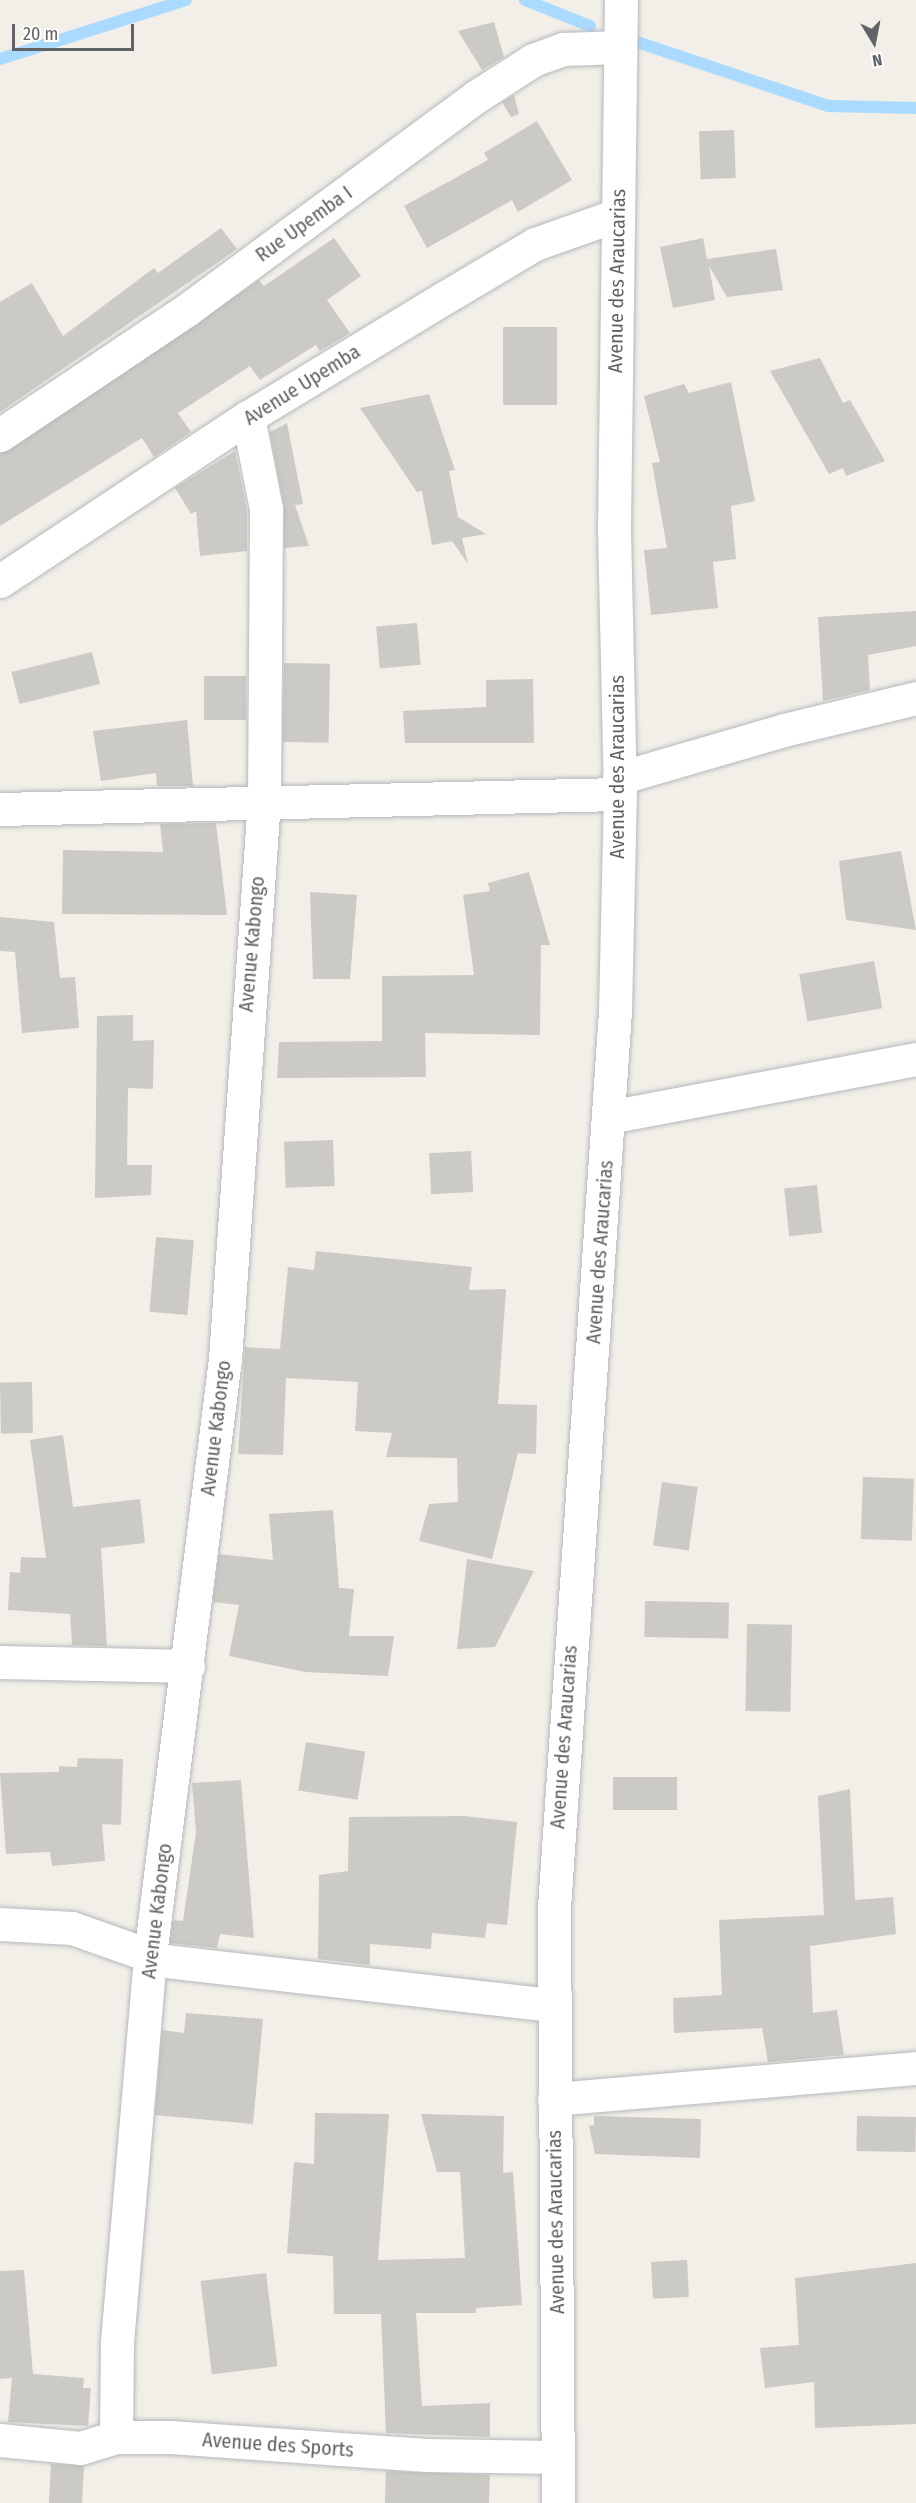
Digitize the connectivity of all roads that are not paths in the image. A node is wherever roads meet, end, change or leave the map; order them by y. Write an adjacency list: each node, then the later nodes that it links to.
1 (621, 0): 2 (street, Avenue des Araucarias)
2 (620, 46): 3 (street, Avenue des Araucarias); 5 (street, Rue Upemba I)
3 (617, 215): 4 (street, Avenue Upemba); 8 (street, Avenue des Araucarias)
4 (248, 417): 6 (street, Avenue Upemba); 9 (street, Avenue Kabongo)
5 (0, 435)
6 (0, 582)
7 (916, 698): 8 (street)
8 (619, 786): 9 (street); 12 (street, Avenue des Araucarias)
9 (264, 800): 10 (street); 14 (street, Avenue Kabongo)
10 (0, 809)
11 (916, 1059): 12 (street)
12 (609, 1117): 17 (street, Avenue des Araucarias)
13 (0, 1662): 14 (street)
14 (188, 1666): 16 (street, Avenue Kabongo)
15 (0, 1924): 16 (street)
16 (150, 1955): 17 (street); 20 (street, Avenue Kabongo)
17 (555, 2006): 19 (street, Avenue des Araucarias)
18 (916, 2068): 19 (street)
19 (554, 2099): 22 (street, Avenue des Araucarias)
20 (116, 2437): 21 (street, Avenue des Sports); 22 (street, Avenue des Sports)
21 (0, 2440)
22 (558, 2457): 23 (street, Avenue des Araucarias)
23 (558, 2503)

